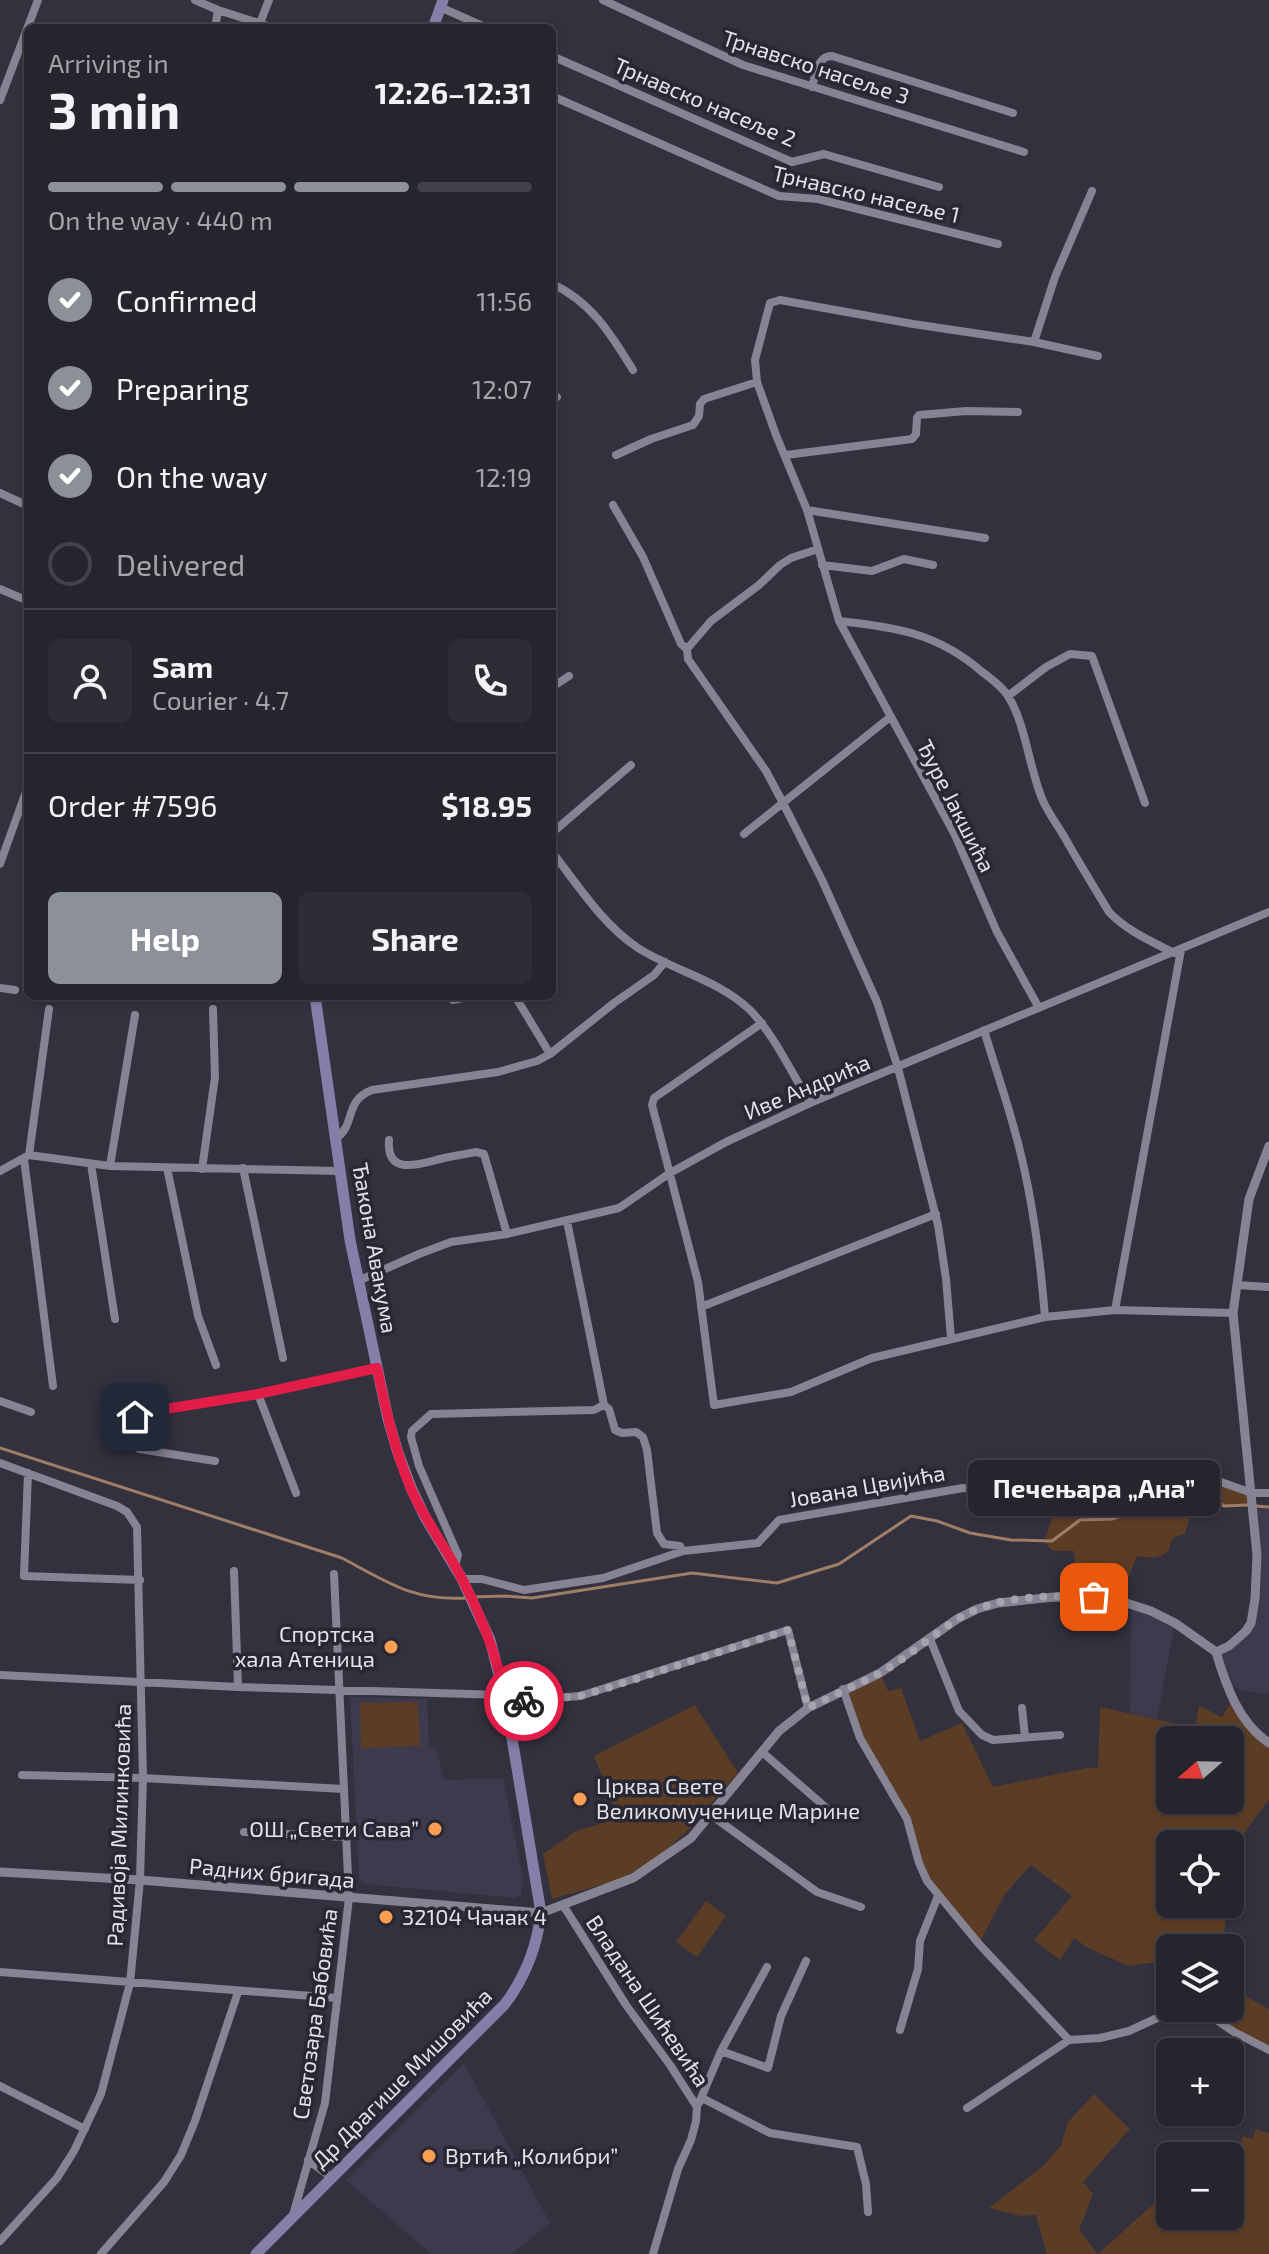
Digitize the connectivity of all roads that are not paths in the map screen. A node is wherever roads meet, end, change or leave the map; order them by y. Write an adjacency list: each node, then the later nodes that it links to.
1 (38, 0): 8 (street)
2 (195, 0): 6 (street)
3 (269, 0): 7 (street)
4 (603, 0): 14 (street, Трнавско насеље 3)
5 (441, 4): 10 (main road); 11 (street)
6 (218, 10): 7 (street); 9 (street)
7 (260, 23)
8 (29, 24)
9 (216, 24)
10 (434, 24)
11 (479, 24)
12 (24, 37): 16 (street)
13 (556, 58): 19 (street, Трнавско насеље 2)
14 (812, 87): 17 (street); 18 (street, Трнавско насеље 3)
15 (556, 98): 21 (street, Трнавско насеље 1)
16 (0, 100)
17 (1013, 113)
18 (1024, 152)
19 (939, 187)
20 (1092, 191): 23 (street)
21 (998, 244)
22 (556, 286): 25 (street)
23 (1034, 342): 24 (street); 26 (street)
24 (1098, 356)
25 (633, 370)
26 (757, 382): 28 (street); 29 (street, Ђуре Јакшића)
27 (1018, 412): 29 (street)
28 (616, 455)
29 (786, 455): 33 (street, Ђуре Јакшића)
30 (0, 493): 31 (street)
31 (24, 504)
32 (613, 505): 41 (street)
33 (807, 510): 34 (street); 35 (street, Ђуре Јакшића)
34 (985, 538)
35 (818, 549): 36 (street, Ђуре Јакшића); 41 (street)
36 (822, 565): 37 (street); 40 (street, Ђуре Јакшића)
37 (933, 565)
38 (0, 589): 39 (street)
39 (24, 599)
40 (839, 621): 44 (street); 45 (street, Ђуре Јакшића)
41 (687, 649): 48 (street)
42 (569, 676): 43 (street)
43 (556, 684)
44 (1008, 696): 49 (street); 55 (street)
45 (889, 718): 48 (street); 61 (street, Ђуре Јакшића)
46 (631, 765): 50 (street)
47 (24, 797): 53 (street)
48 (783, 803): 51 (street); 68 (street)
49 (1145, 803)
50 (556, 830)
51 (744, 834)
52 (556, 857): 56 (street)
53 (0, 864)
54 (1269, 912): 55 (street, Иве Андрића)
55 (1177, 951): 61 (street, Иве Андрића); 89 (street)
56 (665, 962): 65 (street); 67 (street)
57 (0, 988): 58 (street)
58 (15, 990)
59 (316, 1000): 70 (main road, Ђакона Авакума)
60 (517, 1000): 67 (street)
61 (1039, 1008): 66 (street, Иве Андрића)
62 (49, 1009): 73 (street)
63 (213, 1009): 78 (street)
64 (135, 1015): 75 (street)
65 (762, 1023): 69 (street); 81 (street)
66 (984, 1030): 68 (street, Иве Андрића); 91 (street)
67 (550, 1054): 70 (street)
68 (898, 1068): 69 (street, Иве Андрића); 82 (street)
69 (810, 1103): 81 (street, Иве Андрића)
70 (335, 1139): 80 (main road, Ђакона Авакума)
71 (389, 1140): 84 (street)
72 (1269, 1146): 86 (street)
73 (27, 1157): 74 (street); 79 (street); 97 (street)
74 (91, 1164): 75 (street); 92 (street)
75 (110, 1166): 76 (street)
76 (167, 1168): 78 (street); 95 (street)
77 (243, 1168): 78 (street); 80 (street); 94 (street)
78 (202, 1169)
79 (0, 1171)
80 (340, 1171): 85 (main road, Ђакона Авакума)
81 (670, 1173): 83 (street, Иве Андрића); 88 (street)
82 (936, 1214): 88 (street); 93 (street)
83 (567, 1221): 84 (street, Иве Андрића); 100 (street)
84 (507, 1234): 85 (street, Иве Андрића)
85 (358, 1281): 96 (main road, Ђакона Авакума)
86 (1237, 1285): 87 (street); 90 (street)
87 (1269, 1287)
88 (701, 1307): 93 (street)
89 (1115, 1310): 90 (street); 91 (street)
90 (1233, 1313): 106 (street)
91 (1045, 1317): 93 (street)
92 (115, 1319)
93 (951, 1338)
94 (283, 1358)
95 (216, 1365)
96 (377, 1368): 98 (street); 109 (main road, Ђакона Авакума)
97 (53, 1386)
98 (258, 1394): 102 (street); 105 (street)
99 (0, 1401): 101 (street)
100 (604, 1405): 108 (street); 109 (street)
101 (31, 1412)
102 (215, 1461)
103 (0, 1463): 104 (street, Радивоја Милинковића)
104 (28, 1473): 112 (street, Радивоја Милинковића); 112 (street)
105 (296, 1493)
106 (1252, 1493): 107 (street, Јована Цвијића); 108 (street, Јована Цвијића); 115 (street)
107 (1269, 1493)
108 (683, 1551): 113 (street, Јована Цвијића)
109 (455, 1566): 113 (main road, Ђакона Авакума)
110 (234, 1571): 118 (street)
111 (334, 1574): 119 (street, Светозара Бабовића)
112 (140, 1580): 117 (street, Радивоја Милинковића)
113 (464, 1582): 121 (main road, Др Драгише Мишовића)
114 (930, 1639): 115 (street); 120 (street); 125 (street)
115 (1216, 1652): 126 (street)
116 (0, 1675): 117 (street)
117 (141, 1682): 118 (street); 129 (street, Радивоја Милинковића)
118 (238, 1687): 119 (street)
119 (340, 1689): 121 (street); 130 (street, Светозара Бабовића)
120 (843, 1689): 122 (street); 137 (street)
121 (505, 1698): 122 (street); 141 (main road, Др Драгише Мишовића)
122 (808, 1708): 127 (street)
123 (1022, 1708): 125 (street)
124 (1060, 1735): 125 (street)
125 (1025, 1737)
126 (1269, 1743)
127 (762, 1752): 131 (street); 132 (street)
128 (22, 1775): 129 (street)
129 (143, 1778): 130 (street); 136 (street, Радивоја Милинковића)
130 (343, 1789): 134 (street, Светозара Бабовића)
131 (831, 1812)
132 (711, 1815): 139 (street); 140 (street)
133 (244, 1832): 134 (street)
134 (346, 1837): 138 (street, Светозара Бабовића)
135 (0, 1872): 136 (street, Радних бригада)
136 (140, 1880): 138 (street, Радних бригада); 145 (street, Радивоја Милинковића)
137 (938, 1896): 150 (street); 151 (street)
138 (349, 1898): 141 (street, Радних бригада); 147 (street, Светозара Бабовића)
139 (563, 1905): 141 (street); 156 (street, Владана Шићевића)
140 (861, 1907)
141 (541, 1913): 160 (main road, Др Драгише Мишовића)
142 (806, 1961): 153 (street)
143 (767, 1967): 153 (street)
144 (0, 1972): 145 (street)
145 (130, 1983): 146 (street); 158 (street, Радивоја Милинковића)
146 (238, 1992): 147 (street); 165 (street)
147 (337, 1998): 159 (street, Светозара Бабовића)
148 (1156, 2020): 151 (street)
149 (1219, 2022): 152 (street)
150 (900, 2030)
151 (1069, 2040): 157 (street)
152 (1269, 2050)
153 (721, 2051): 155 (street)
154 (0, 2086): 158 (street)
155 (702, 2098): 156 (street); 161 (street)
156 (697, 2107): 164 (street, Владана Шићевића)
157 (967, 2108)
158 (85, 2129): 163 (street, Радивоја Милинковића)
159 (308, 2160): 160 (street); 162 (street, Светозара Бабовића)
160 (331, 2177): 162 (main road, Др Драгише Мишовића)
161 (868, 2212)
162 (292, 2216): 166 (main road, Др Драгише Мишовића)
163 (0, 2241)
164 (655, 2253)
165 (101, 2254)
166 (256, 2254)

